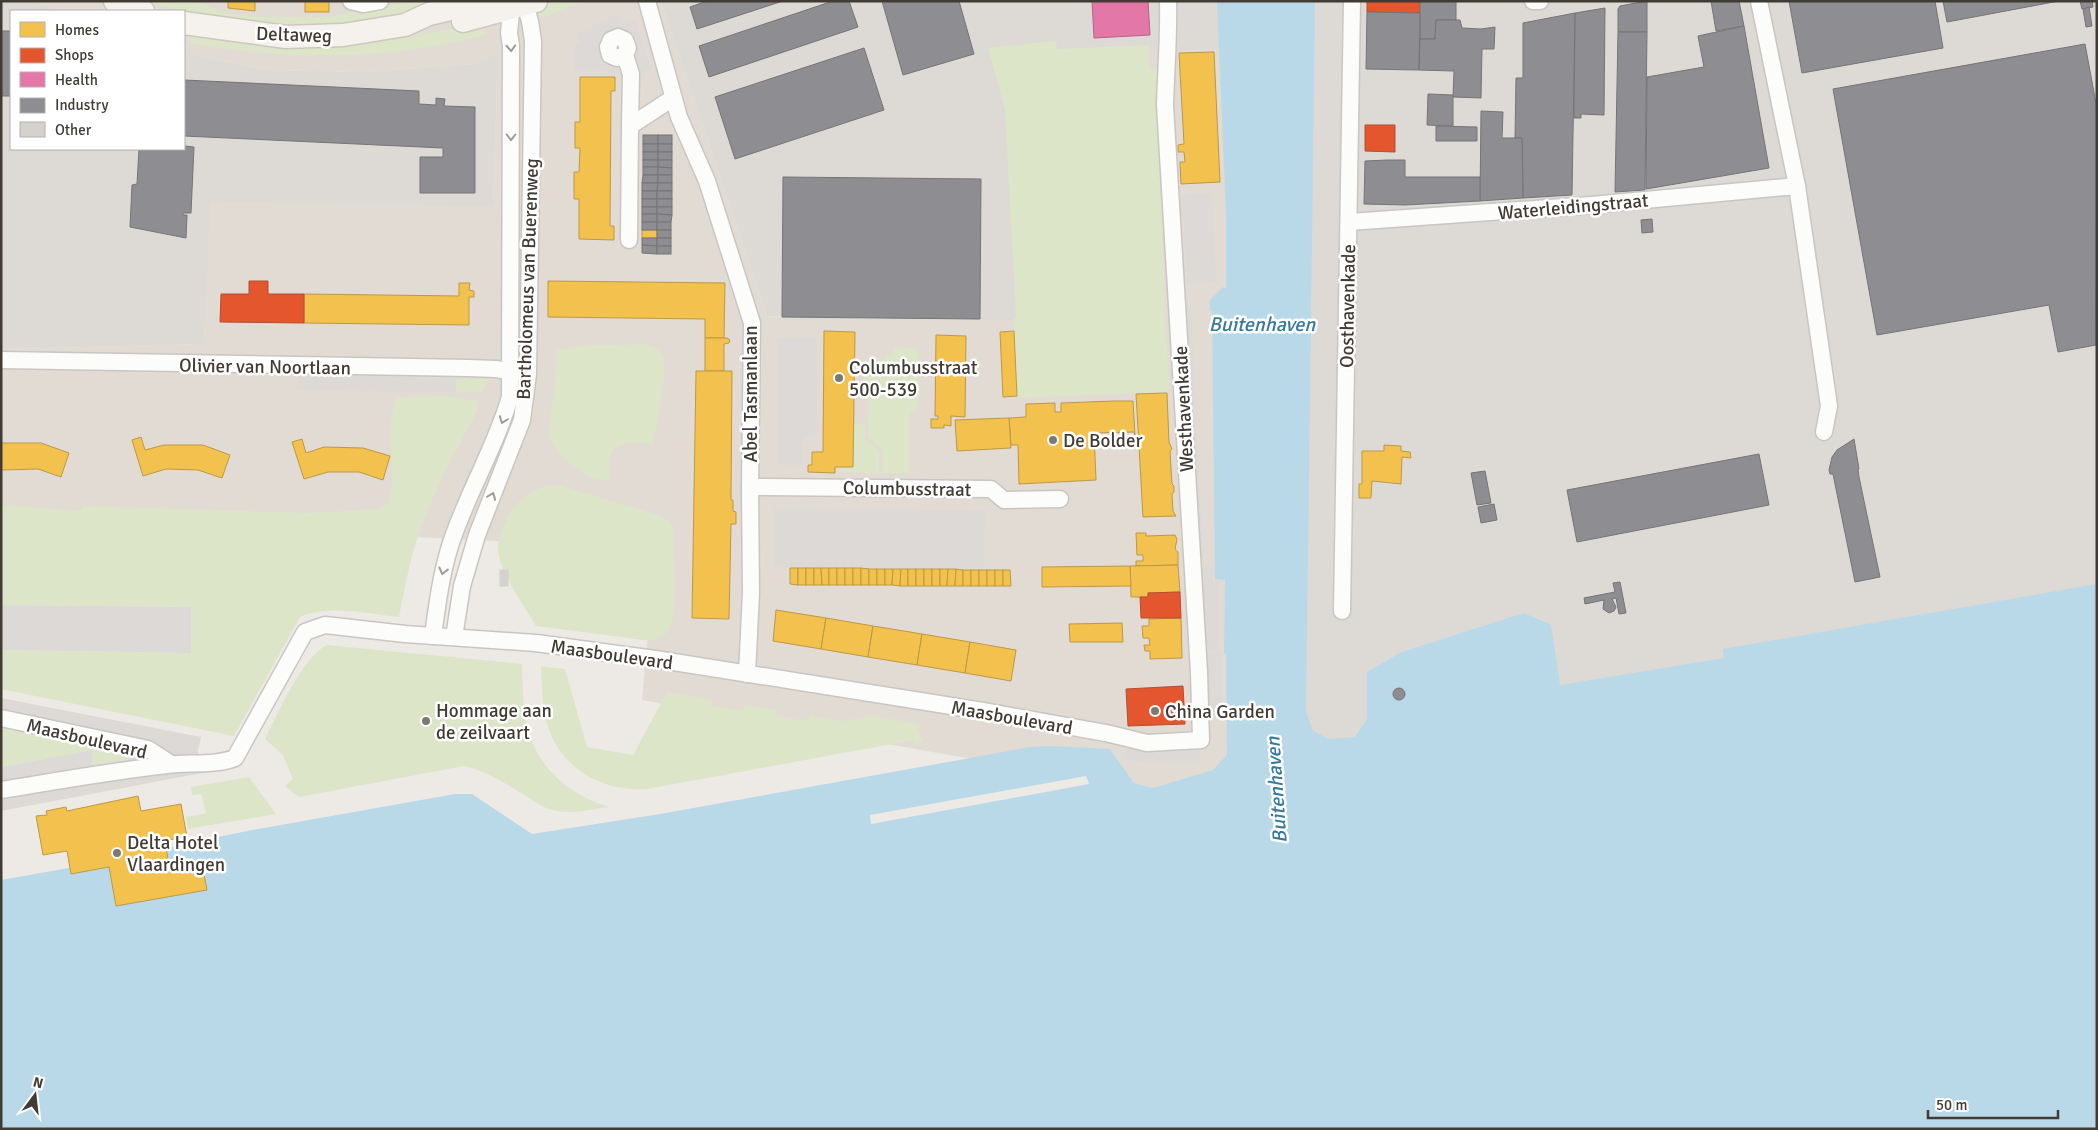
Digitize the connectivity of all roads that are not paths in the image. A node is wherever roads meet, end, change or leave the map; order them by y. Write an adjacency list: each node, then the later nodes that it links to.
1 (115, 1): 12 (main road)
2 (351, 1): 3 (street)
3 (380, 1)
4 (484, 1): 14 (main road, Deltaweg)
5 (647, 1): 16 (street, Abel Tasmanlaan)
6 (1168, 1): 32 (street, Westhavenkade)
7 (1352, 1): 19 (street, Oosthavenkade)
8 (1533, 1): 9 (street)
9 (1540, 1)
10 (1759, 1): 18 (street)
11 (521, 4): 14 (main road, Deltaweg); 22 (street, Bartholomeus van Buerenweg, one-way to 22); 23 (street, Bartholomeus van Buerenweg)
12 (140, 10)
13 (185, 23): 14 (main road, Deltaweg)
14 (405, 24)
15 (625, 55): 17 (street)
16 (673, 98): 17 (street); 25 (street, Abel Tasmanlaan)
17 (630, 126): 20 (street)
18 (1797, 186): 19 (street, Waterleidingstraat); 24 (street)
19 (1349, 222): 27 (street, Oosthavenkade)
20 (629, 240)
21 (1, 360): 22 (street, Olivier van Noortlaan)
22 (510, 371): 23 (street, Olivier van Noortlaan); 28 (street, Bartholomeus van Buerenweg, one-way to 28)
23 (528, 374): 29 (street, Bartholomeus van Buerenweg, one-way to 23)
24 (1824, 432)
25 (750, 487): 26 (street, Columbusstraat); 30 (street, Abel Tasmanlaan)
26 (1060, 499)
27 (1342, 611)
28 (433, 636): 29 (street, Maasboulevard); 33 (street, Maasboulevard)
29 (454, 637): 30 (street, Maasboulevard)
30 (747, 674): 32 (street, Maasboulevard)
31 (1, 718): 33 (street, Maasboulevard)
32 (1124, 738)
33 (171, 764): 34 (street, Maasboulevard)
34 (1, 790)

